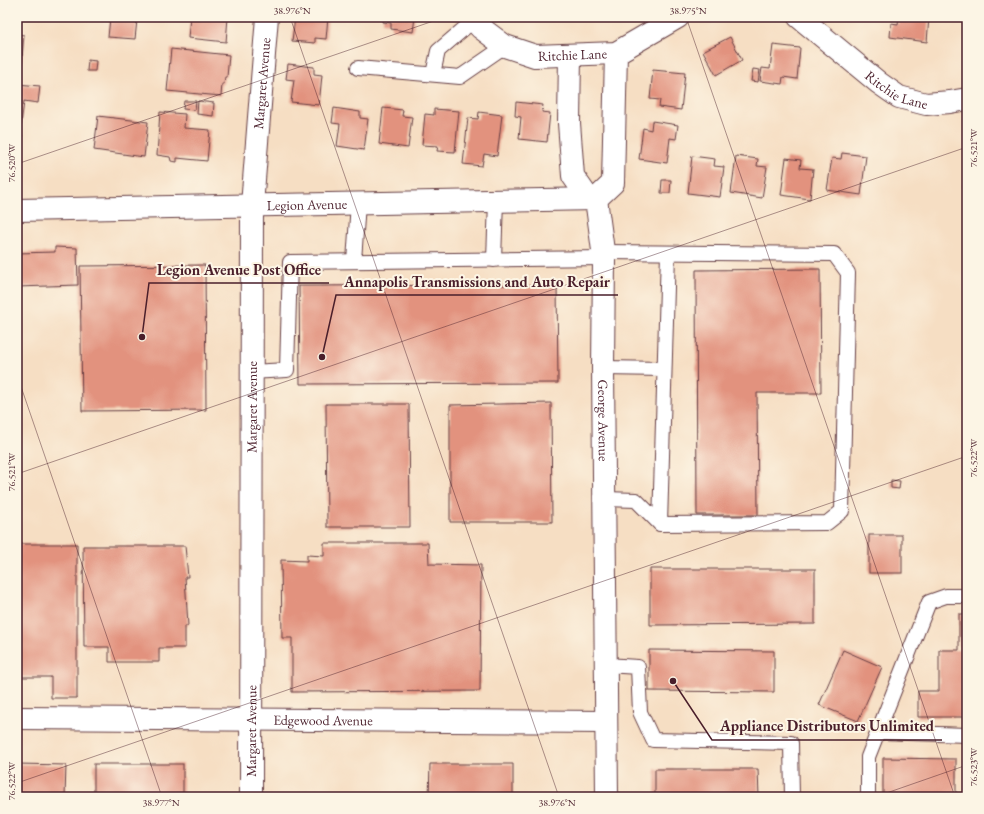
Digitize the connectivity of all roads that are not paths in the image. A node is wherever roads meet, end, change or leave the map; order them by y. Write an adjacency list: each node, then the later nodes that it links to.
1 (267, 17): 14 (street, Margaret Avenue)
2 (678, 17): 6 (street, Ritchie Lane)
3 (799, 17): 10 (street, Ritchie Lane)
4 (472, 18): 5 (street, Ritchie Lane); 9 (lane)
5 (505, 46): 7 (street, Ritchie Lane); 9 (lane)
6 (616, 53): 7 (street, Ritchie Lane); 11 (street)
7 (570, 55): 11 (street)
8 (358, 68): 9 (lane)
9 (433, 74)
10 (967, 99)
11 (593, 199): 12 (street, Legion Avenue); 17 (street, George Avenue)
12 (496, 200): 13 (street, Legion Avenue); 18 (lane)
13 (358, 203): 14 (street, Legion Avenue); 19 (lane)
14 (252, 205): 15 (street, Legion Avenue); 22 (street, Margaret Avenue)
15 (17, 210)
16 (668, 253): 17 (lane); 21 (lane); 24 (lane)
17 (604, 255): 18 (lane); 20 (street, George Avenue)
18 (494, 260): 19 (lane)
19 (354, 261): 22 (lane)
20 (603, 368): 21 (lane); 23 (street, George Avenue)
21 (664, 369): 24 (lane)
22 (251, 372): 28 (street, Margaret Avenue)
23 (605, 499): 24 (lane); 26 (street, George Avenue)
24 (660, 524)
25 (967, 596): 30 (lane)
26 (606, 665): 29 (street, George Avenue); 34 (lane)
27 (17, 718): 28 (street, Edgewood Avenue)
28 (250, 719): 29 (street, Edgewood Avenue); 32 (street, Margaret Avenue)
29 (606, 722): 33 (street, George Avenue)
30 (878, 732): 31 (lane); 35 (lane)
31 (967, 735)
32 (251, 797)
33 (607, 797)
34 (792, 797)
35 (868, 797)

